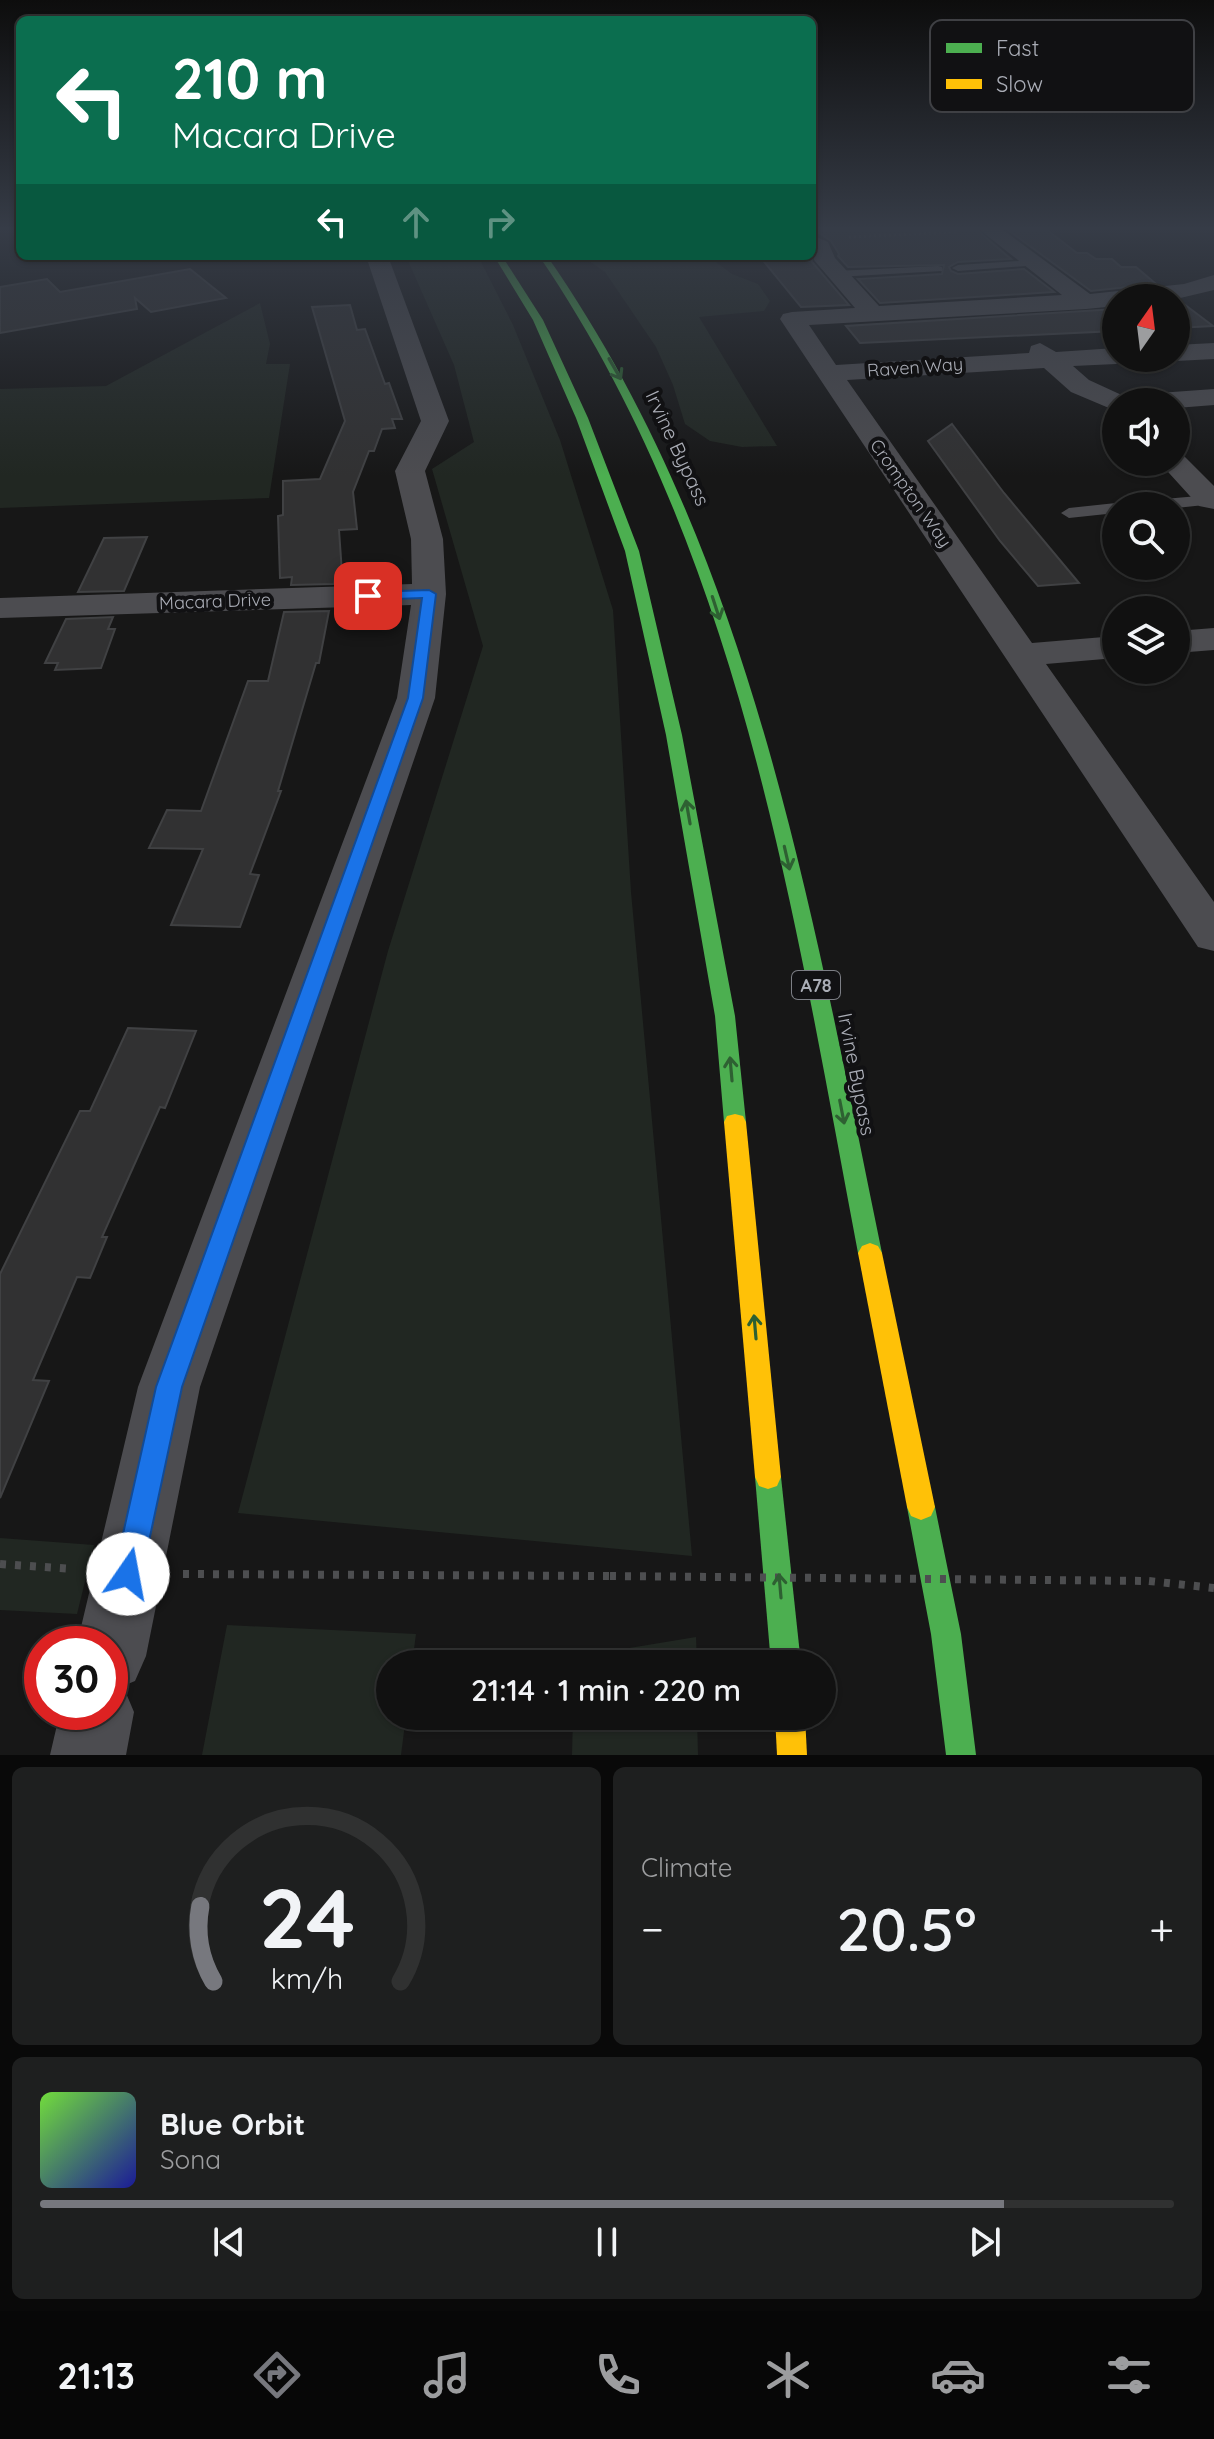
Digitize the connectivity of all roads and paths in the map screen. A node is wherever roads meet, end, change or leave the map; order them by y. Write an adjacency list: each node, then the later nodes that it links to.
1 (397, 312): 21 (street)
2 (533, 312): 32 (highway, one-way to 2)
3 (583, 312): 37 (highway, Irvine Bypass / A78, one-way to 37)
4 (871, 312): 7 (street)
5 (922, 312): 7 (street, Crompton Way)
6 (1003, 312): 11 (street)
7 (874, 315): 12 (street, Crompton Way)
8 (1214, 351): 9 (street)
9 (1190, 352)
10 (1102, 357): 11 (street, Raven Way)
11 (1050, 359): 12 (street, Raven Way); 13 (street)
12 (828, 373): 26 (street, Crompton Way)
13 (1102, 396)
14 (1214, 397): 15 (street)
15 (1190, 399)
16 (1188, 476): 17 (street)
17 (1212, 500): 18 (lane)
18 (1190, 502)
19 (1102, 509): 20 (lane)
20 (1069, 513)
21 (429, 594): 22 (street, Macara Drive); 29 (street)
22 (0, 608)
23 (1214, 639): 24 (street)
24 (1190, 641)
25 (1102, 648): 26 (street)
26 (1022, 655): 27 (street, Crompton Way)
27 (1214, 936)
28 (0, 1564): 29 (path)
29 (128, 1574): 30 (path, bridge); 31 (street)
30 (1214, 1588)
31 (117, 1626)
32 (785, 1650)
33 (93, 1730): 35 (street)
34 (791, 1730): 36 (highway)
35 (88, 1755)
36 (792, 1755)
37 (961, 1755)

